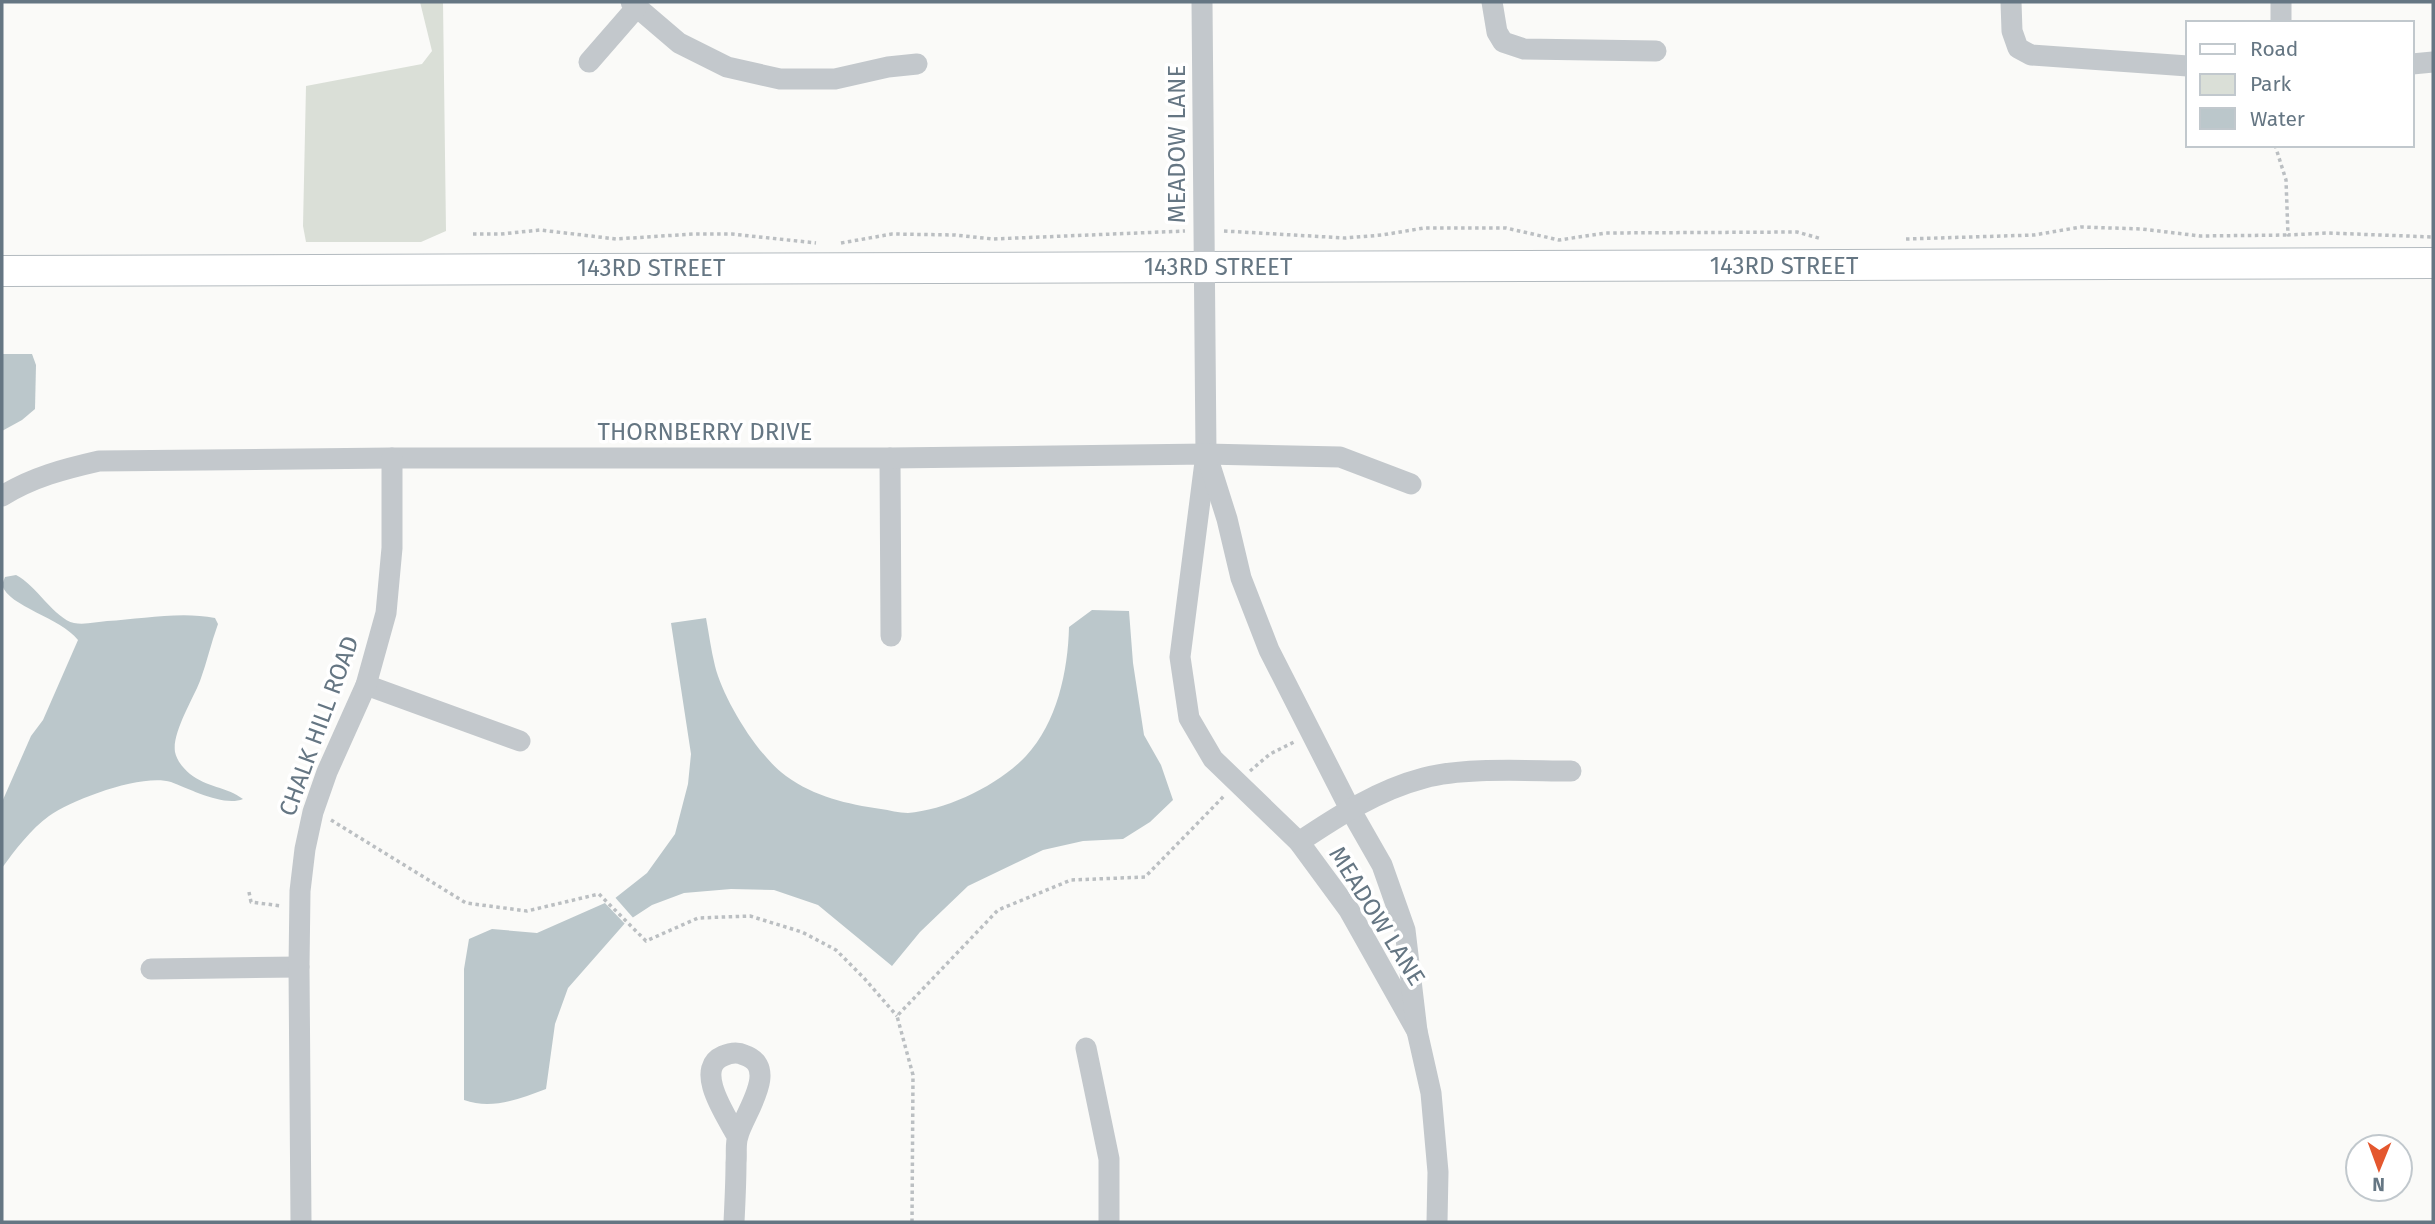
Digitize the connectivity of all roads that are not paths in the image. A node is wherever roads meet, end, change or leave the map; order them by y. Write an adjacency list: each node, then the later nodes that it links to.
1 (1202, 2): 14 (street, MEADOW LANE)
2 (1492, 2): 7 (street)
3 (2011, 2): 12 (street)
4 (2281, 2): 6 (street)
5 (634, 5): 8 (street); 10 (street)
6 (2281, 21)
7 (1656, 51)
8 (589, 62)
9 (2433, 62): 11 (street)
10 (917, 64)
11 (2414, 64)
12 (2186, 66)
13 (2433, 263): 14 (street, 143RD STREET)
14 (1204, 268): 15 (street, 143RD STREET); 16 (street, MEADOW LANE)
15 (2, 271)
16 (1206, 454): 18 (street, THORNBERRY DRIVE); 19 (street, THORNBERRY DRIVE); 25 (street, MEADOW LANE); 26 (street, MEADOW LANE)
17 (393, 458): 18 (street, THORNBERRY DRIVE); 20 (street, THORNBERRY DRIVE); 22 (street, CHALK HILL ROAD)
18 (890, 458): 21 (street)
19 (1411, 484)
20 (2, 496)
21 (891, 636)
22 (366, 685): 23 (street); 27 (street, CHALK HILL ROAD)
23 (520, 741)
24 (1571, 771): 25 (street)
25 (1350, 809): 26 (street); 29 (street, MEADOW LANE)
26 (1299, 842): 29 (street, MEADOW LANE)
27 (299, 967): 28 (street); 32 (street, CHALK HILL ROAD)
28 (151, 969)
29 (1417, 1031): 35 (street, MEADOW LANE)
30 (1086, 1048): 34 (street)
31 (737, 1136): 33 (street)
32 (301, 1222)
33 (734, 1222)
34 (1109, 1222)
35 (1437, 1222)

